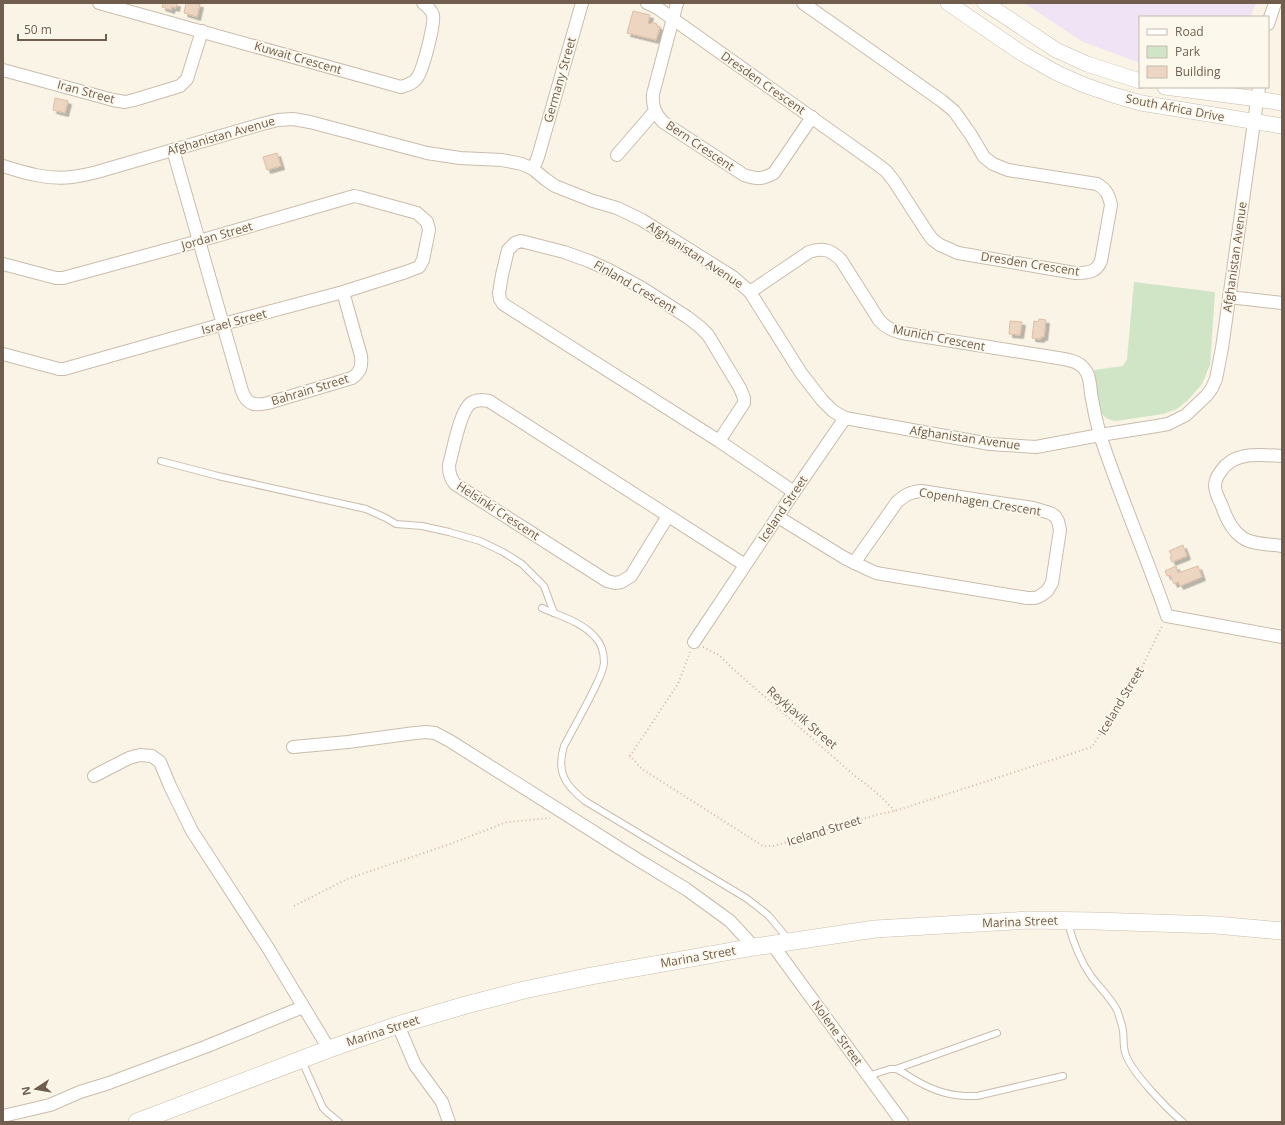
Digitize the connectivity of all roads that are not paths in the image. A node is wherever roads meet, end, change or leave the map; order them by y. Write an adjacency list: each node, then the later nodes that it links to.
1 (99, 3): 12 (street, Kuwait Crescent)
2 (423, 3): 12 (street, Kuwait Crescent)
3 (582, 3): 25 (street, Germany Street)
4 (647, 3): 10 (street, Dresden Crescent)
5 (677, 3): 10 (street)
6 (803, 3): 19 (street, Dresden Crescent)
7 (948, 3): 20 (street, South Africa Drive)
8 (985, 3): 14 (street, South Africa Drive)
9 (1275, 3): 11 (street)
10 (672, 19): 18 (street, Bern Crescent); 19 (street, Dresden Crescent)
11 (1269, 21)
12 (202, 31): 13 (street, Iran Street)
13 (3, 70)
14 (1139, 81)
15 (1181, 88): 16 (street, South Africa Drive)
16 (1259, 93): 17 (street, South Africa Drive); 20 (street, Afghanistan Avenue)
17 (1282, 103)
18 (655, 112): 19 (street, Bern Crescent); 23 (street)
19 (812, 117)
20 (1254, 122): 21 (street, South Africa Drive); 31 (street, Afghanistan Avenue)
21 (1282, 126)
22 (173, 150): 24 (street, Afghanistan Avenue); 25 (street, Afghanistan Avenue); 27 (street, Bahrain Street)
23 (617, 155)
24 (3, 166)
25 (533, 170): 30 (street, Afghanistan Avenue)
26 (427, 222): 27 (street, Jordan Street); 29 (street, Israel Street)
27 (200, 241): 28 (street, Jordan Street); 33 (street, Bahrain Street)
28 (3, 264)
29 (343, 292): 33 (street, Israel Street); 33 (street, Bahrain Street)
30 (750, 292): 35 (street, Afghanistan Avenue); 36 (street, Munich Crescent)
31 (1229, 297): 32 (street); 36 (street, Afghanistan Avenue)
32 (1282, 303)
33 (223, 324): 34 (street, Israel Street)
34 (3, 354)
35 (845, 418): 36 (street, Afghanistan Avenue); 40 (street, Iceland Street)
36 (1100, 435): 48 (street)
37 (719, 441): 37 (street, Finland Crescent); 40 (street, Finland Crescent)
38 (1282, 456): 43 (street)
39 (161, 461): 47 (lane)
40 (794, 492): 42 (street, Iceland Street)
41 (668, 516): 41 (street, Helsinki Crescent); 45 (street, Helsinki Crescent)
42 (778, 517): 44 (street, Copenhagen Crescent); 45 (street, Iceland Street)
43 (1282, 546)
44 (854, 563): 44 (street, Copenhagen Crescent)
45 (745, 565): 49 (street, Iceland Street)
46 (542, 608): 47 (lane)
47 (554, 613): 54 (lane)
48 (1282, 637)
49 (694, 642)
50 (293, 746): 56 (street)
51 (94, 776): 57 (street)
52 (1068, 920): 53 (main road, Marina Street); 54 (main road, Marina Street); 70 (lane)
53 (1282, 931)
54 (790, 941): 55 (main road, Marina Street)
55 (772, 944): 56 (main road, Marina Street); 63 (street, Nolene Street)
56 (754, 947): 58 (main road, Marina Street)
57 (303, 1007): 60 (street); 65 (street)
58 (398, 1025): 60 (main road, Marina Street); 68 (street)
59 (996, 1033): 62 (lane)
60 (329, 1049): 61 (main road, Marina Street)
61 (301, 1060): 66 (main road, Marina Street); 67 (lane)
62 (896, 1069): 63 (lane); 64 (lane)
63 (868, 1076): 69 (street, Nolene Street)
64 (1063, 1076)
65 (3, 1116)
66 (137, 1122)
67 (339, 1122)
68 (449, 1122)
69 (902, 1122)
70 (1183, 1122)

